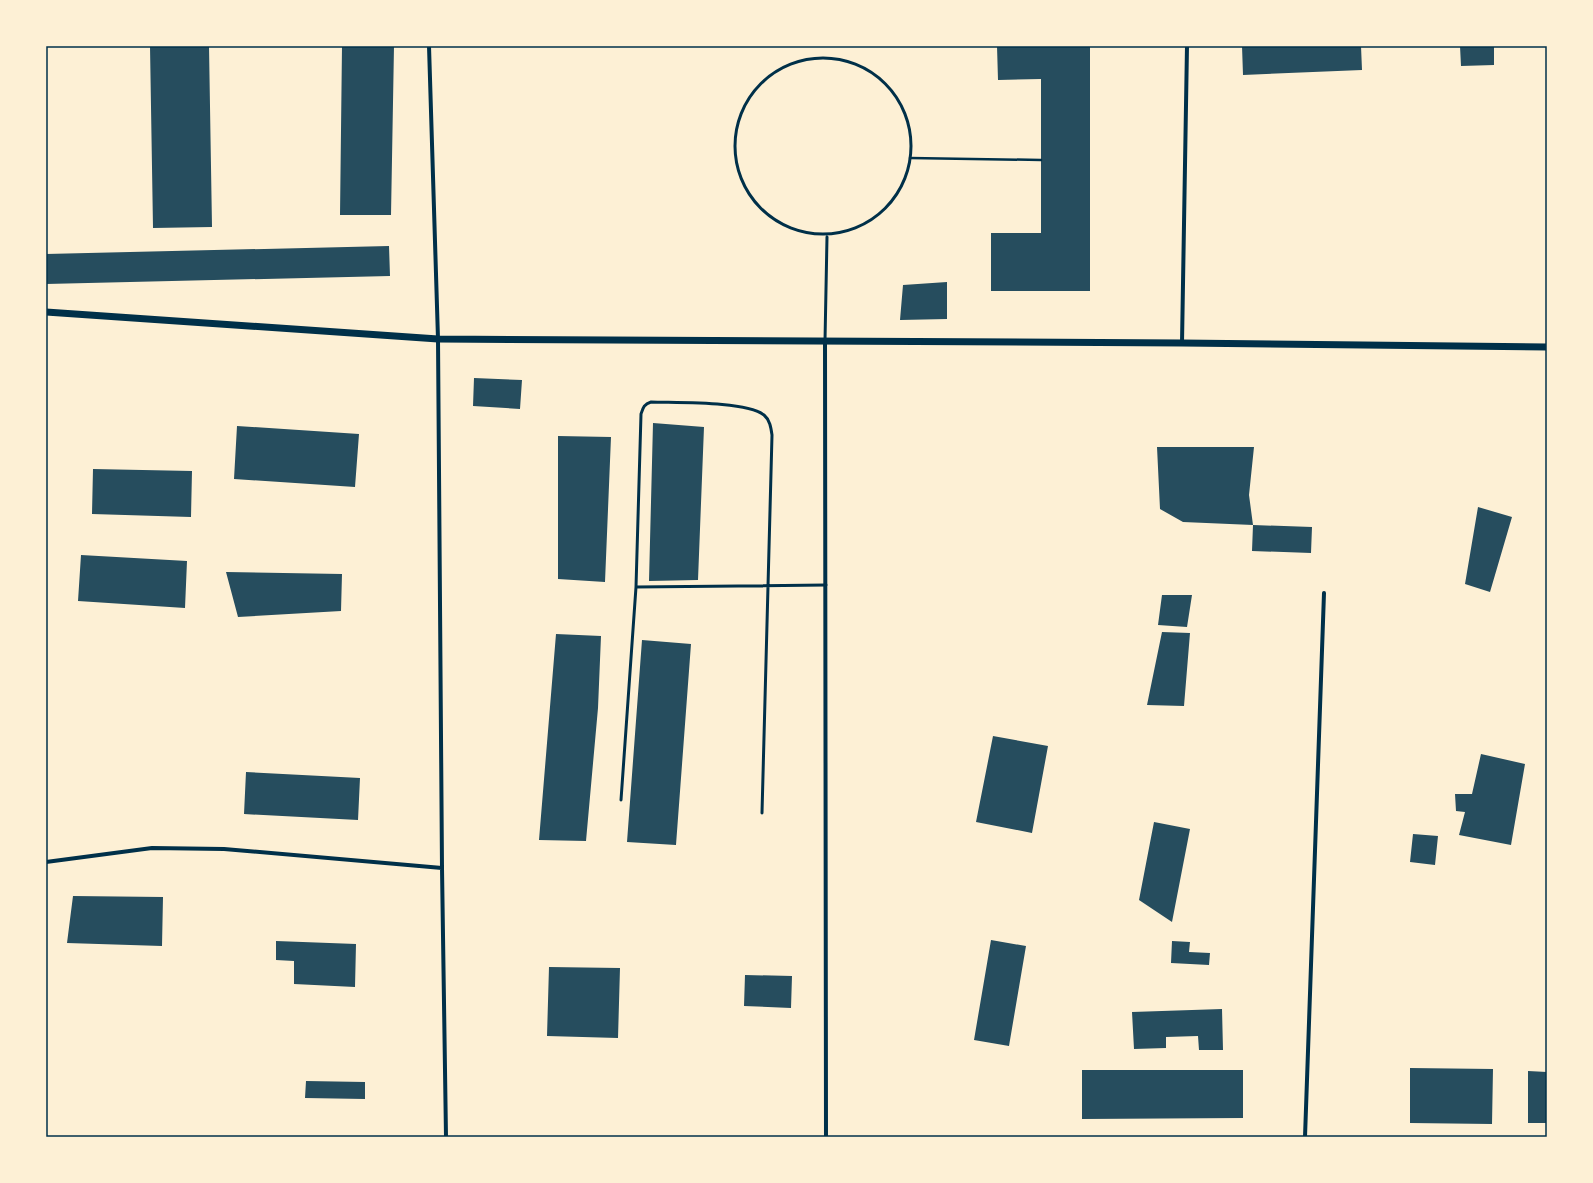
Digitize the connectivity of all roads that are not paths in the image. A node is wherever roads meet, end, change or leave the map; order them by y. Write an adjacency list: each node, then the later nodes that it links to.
1 (429, 46): 5 (street)
2 (1187, 46): 7 (street)
3 (827, 237): 3 (lane); 6 (lane)
4 (46, 312): 5 (street)
5 (438, 339): 6 (street); 16 (street)
6 (825, 341): 7 (street); 10 (street)
7 (1182, 342): 8 (street)
8 (1547, 346)
9 (769, 585): 10 (lane); 11 (lane); 11 (lane); 14 (lane)
10 (826, 585): 18 (street)
11 (636, 587): 13 (lane)
12 (1324, 593): 19 (street)
13 (621, 800)
14 (762, 813)
15 (46, 862): 16 (street)
16 (442, 868): 17 (street)
17 (446, 1137)
18 (826, 1137)
19 (1305, 1137)

